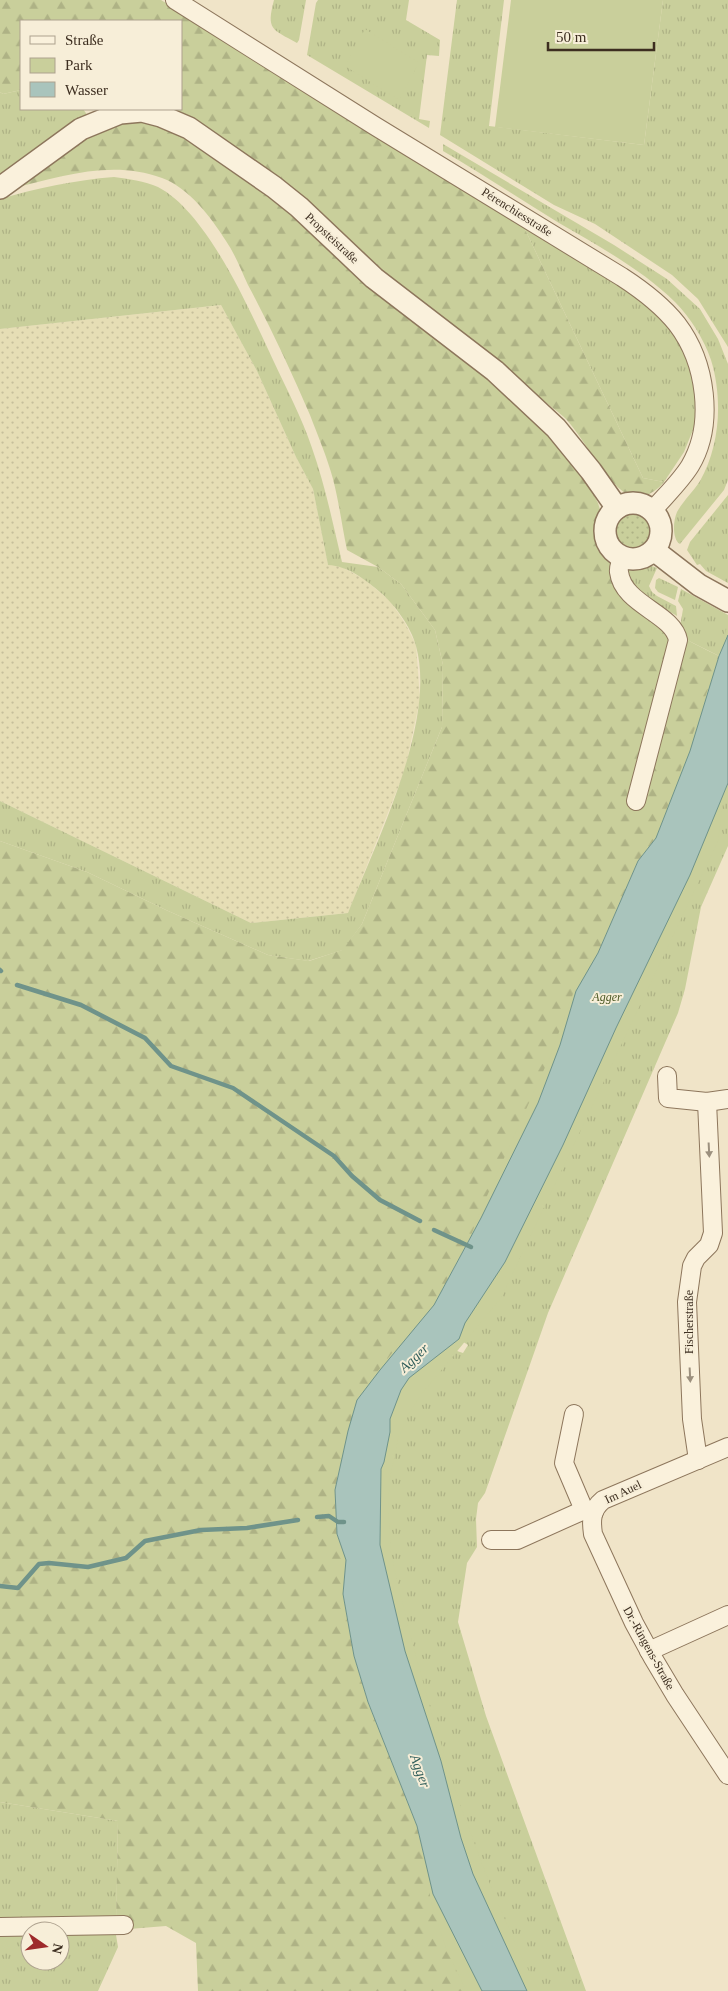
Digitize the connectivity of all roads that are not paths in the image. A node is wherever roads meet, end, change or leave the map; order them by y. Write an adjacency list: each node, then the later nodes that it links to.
1 (175, 0): 4 (street, Pérenchiesstraße)
2 (0, 188): 3 (street, Propsteistraße)
3 (617, 508): 4 (street); 6 (street)
4 (653, 510): 5 (street)
5 (655, 550): 6 (street); 7 (street)
6 (622, 557): 8 (street)
7 (728, 601)
8 (636, 801)
9 (667, 1076): 11 (street)
10 (728, 1099): 11 (street)
11 (707, 1102): 14 (street, Fischerstraße, one-way to 14)
12 (574, 1414): 15 (street)
13 (728, 1446): 14 (street, Im Auel)
14 (698, 1460): 15 (street, Im Auel)
15 (589, 1511): 16 (street, Im Auel); 18 (street, Dr.-Ringens-Straße)
16 (491, 1540)
17 (728, 1614): 18 (street)
18 (649, 1650): 19 (street, Dr.-Ringens-Straße)
19 (728, 1775)
20 (124, 1925): 21 (street)
21 (0, 1927)

